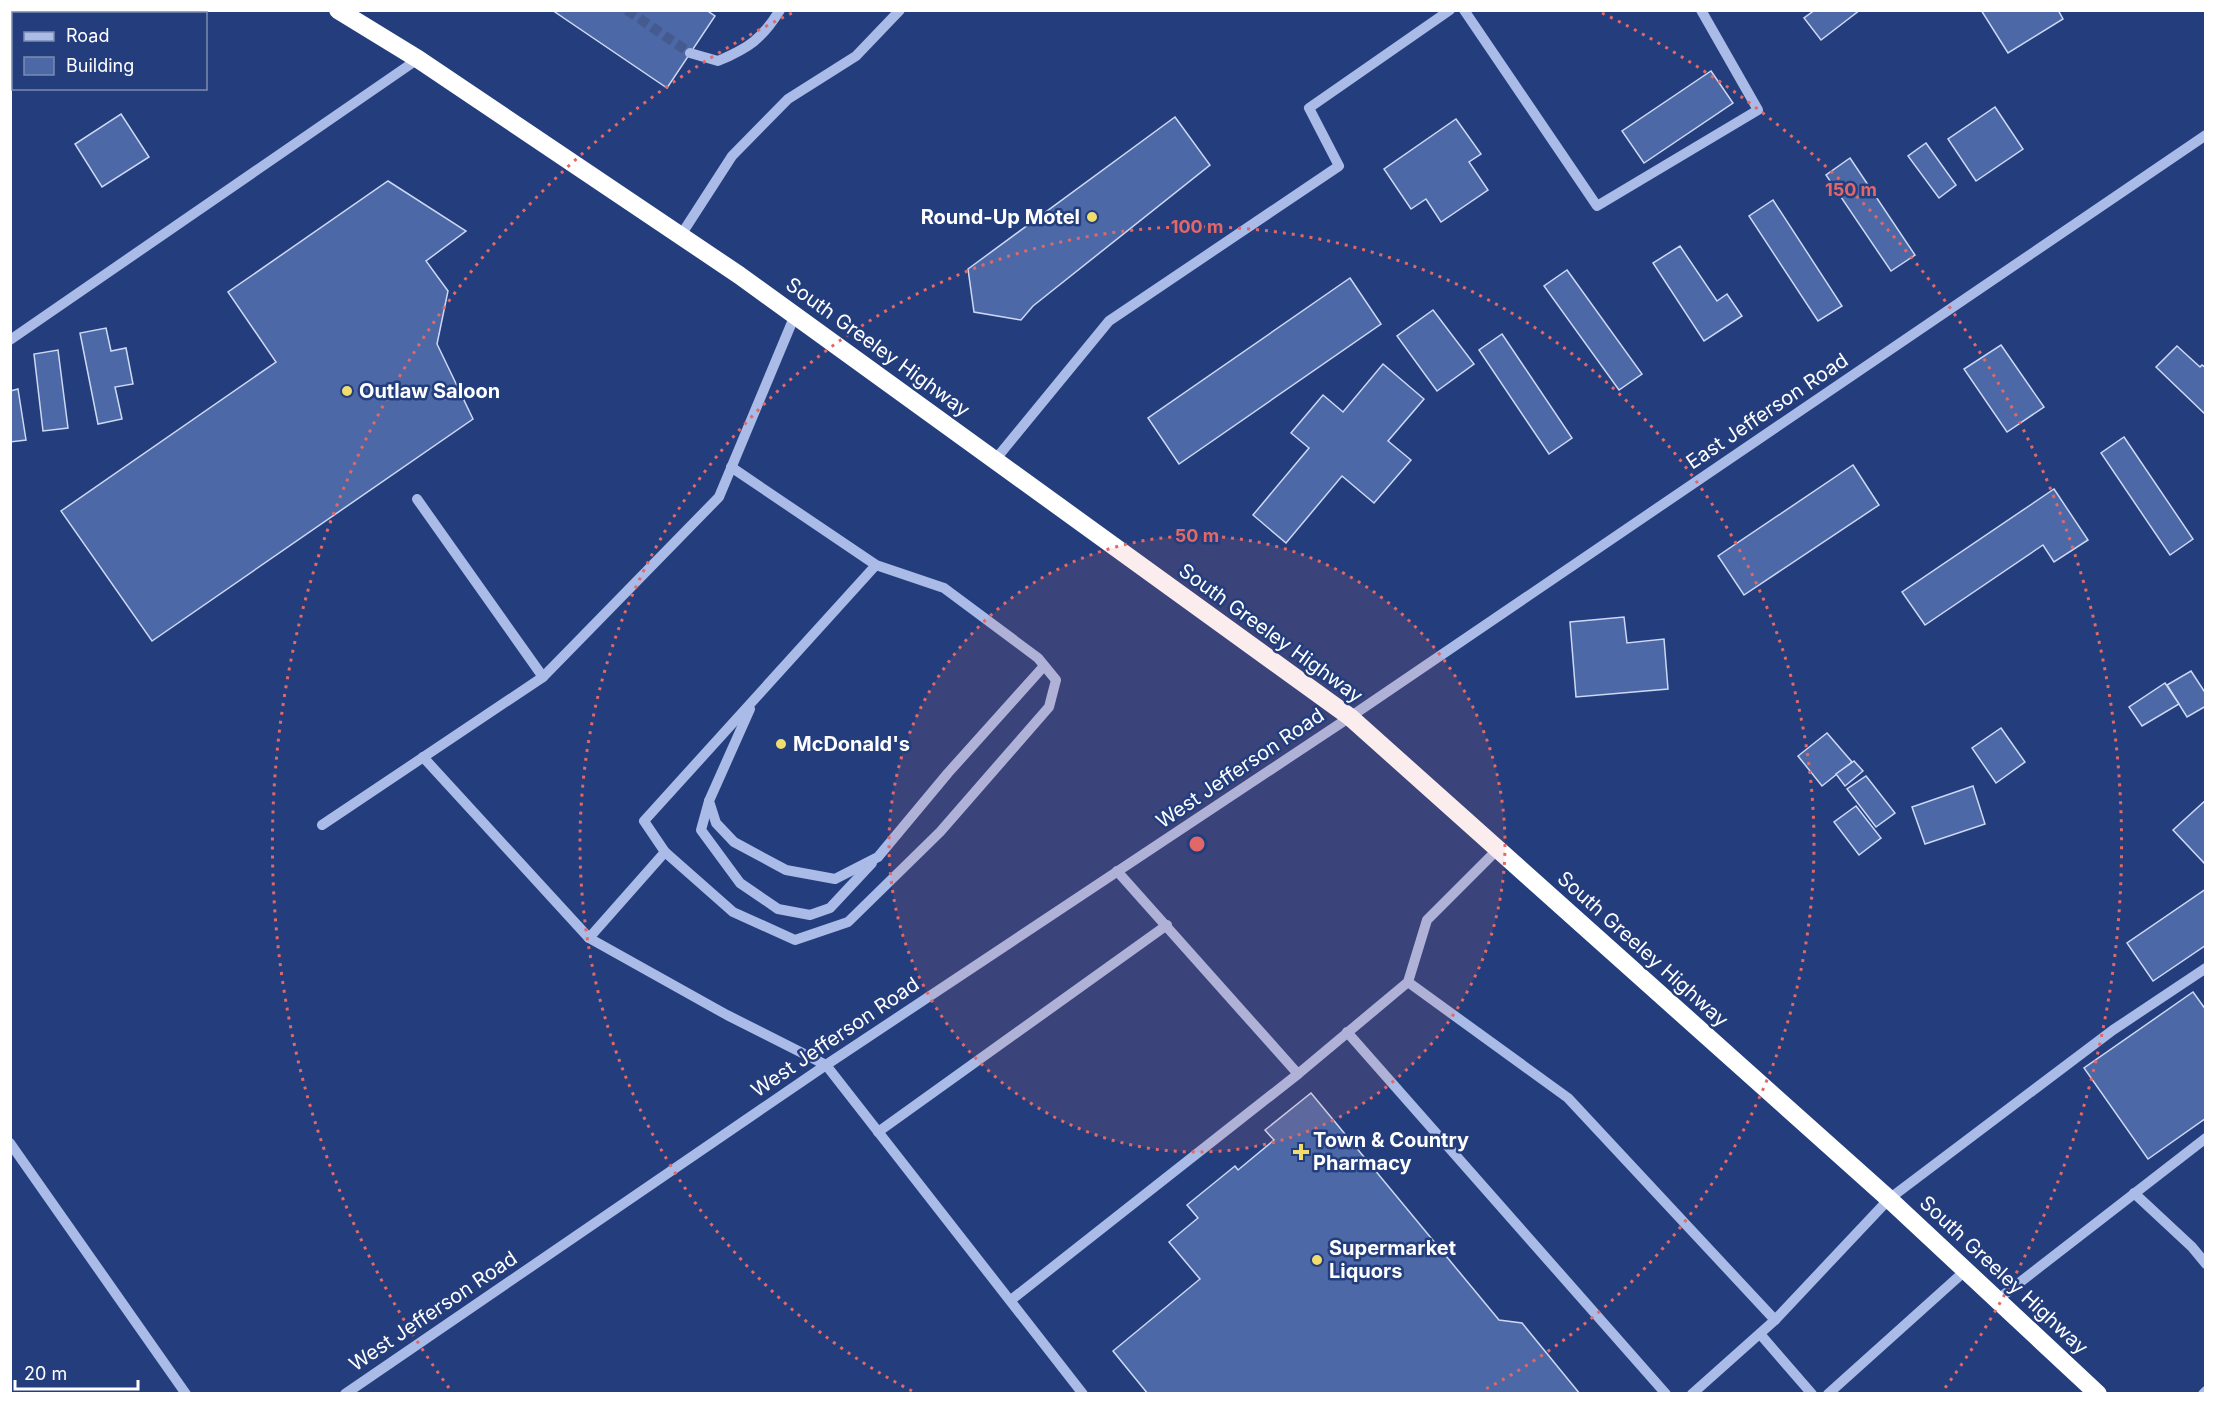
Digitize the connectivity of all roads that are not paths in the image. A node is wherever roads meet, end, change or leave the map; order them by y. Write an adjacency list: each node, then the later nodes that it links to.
1 (338, 10): 8 (highway, South Greeley Highway)
2 (780, 10): 7 (street)
3 (900, 10): 10 (street)
4 (1450, 10): 13 (street)
5 (1464, 10): 6 (street)
6 (1701, 10)
7 (690, 53)
8 (418, 59): 10 (highway, South Greeley Highway); 12 (street)
9 (2205, 135): 20 (street, East Jefferson Road)
10 (681, 235): 11 (highway, South Greeley Highway)
11 (795, 315): 13 (highway, South Greeley Highway); 14 (street)
12 (10, 340)
13 (995, 460): 20 (highway, South Greeley Highway)
14 (731, 467): 16 (street); 18 (street)
15 (417, 499): 18 (street)
16 (876, 565): 17 (street); 19 (street)
17 (1044, 666): 25 (street); 26 (street)
18 (543, 677): 21 (street)
19 (754, 700): 22 (street); 25 (street)
20 (1350, 717): 24 (highway, South Greeley Highway); 27 (street, West Jefferson Road)
21 (423, 757): 23 (street); 29 (street)
22 (709, 801): 26 (street); 26 (street)
23 (322, 825)
24 (1498, 849): 31 (street); 39 (highway, South Greeley Highway)
25 (666, 852): 29 (street)
26 (878, 857)
27 (1117, 871): 28 (street); 33 (street, West Jefferson Road)
28 (1167, 925): 34 (street); 35 (street)
29 (589, 938): 33 (street)
30 (2205, 968): 39 (street)
31 (1408, 982): 32 (street); 44 (street)
32 (1347, 1032): 34 (street); 49 (street)
33 (825, 1065): 35 (street); 47 (street, West Jefferson Road)
34 (1298, 1074): 42 (street)
35 (878, 1132): 42 (street)
36 (2205, 1138): 38 (street)
37 (10, 1143): 46 (street)
38 (2134, 1193): 40 (street); 43 (street)
39 (1889, 1199): 41 (highway, South Greeley Highway); 44 (street)
40 (2205, 1264)
41 (1966, 1270): 43 (highway, South Greeley Highway); 52 (street)
42 (1011, 1300): 48 (street)
43 (1997, 1300): 53 (highway, South Greeley Highway)
44 (1775, 1320): 45 (street)
45 (1760, 1334): 50 (street); 51 (street)
46 (186, 1394)
47 (345, 1394)
48 (1083, 1394)
49 (1666, 1394)
50 (1692, 1394)
51 (1812, 1394)
52 (1828, 1394)
53 (2098, 1394)

